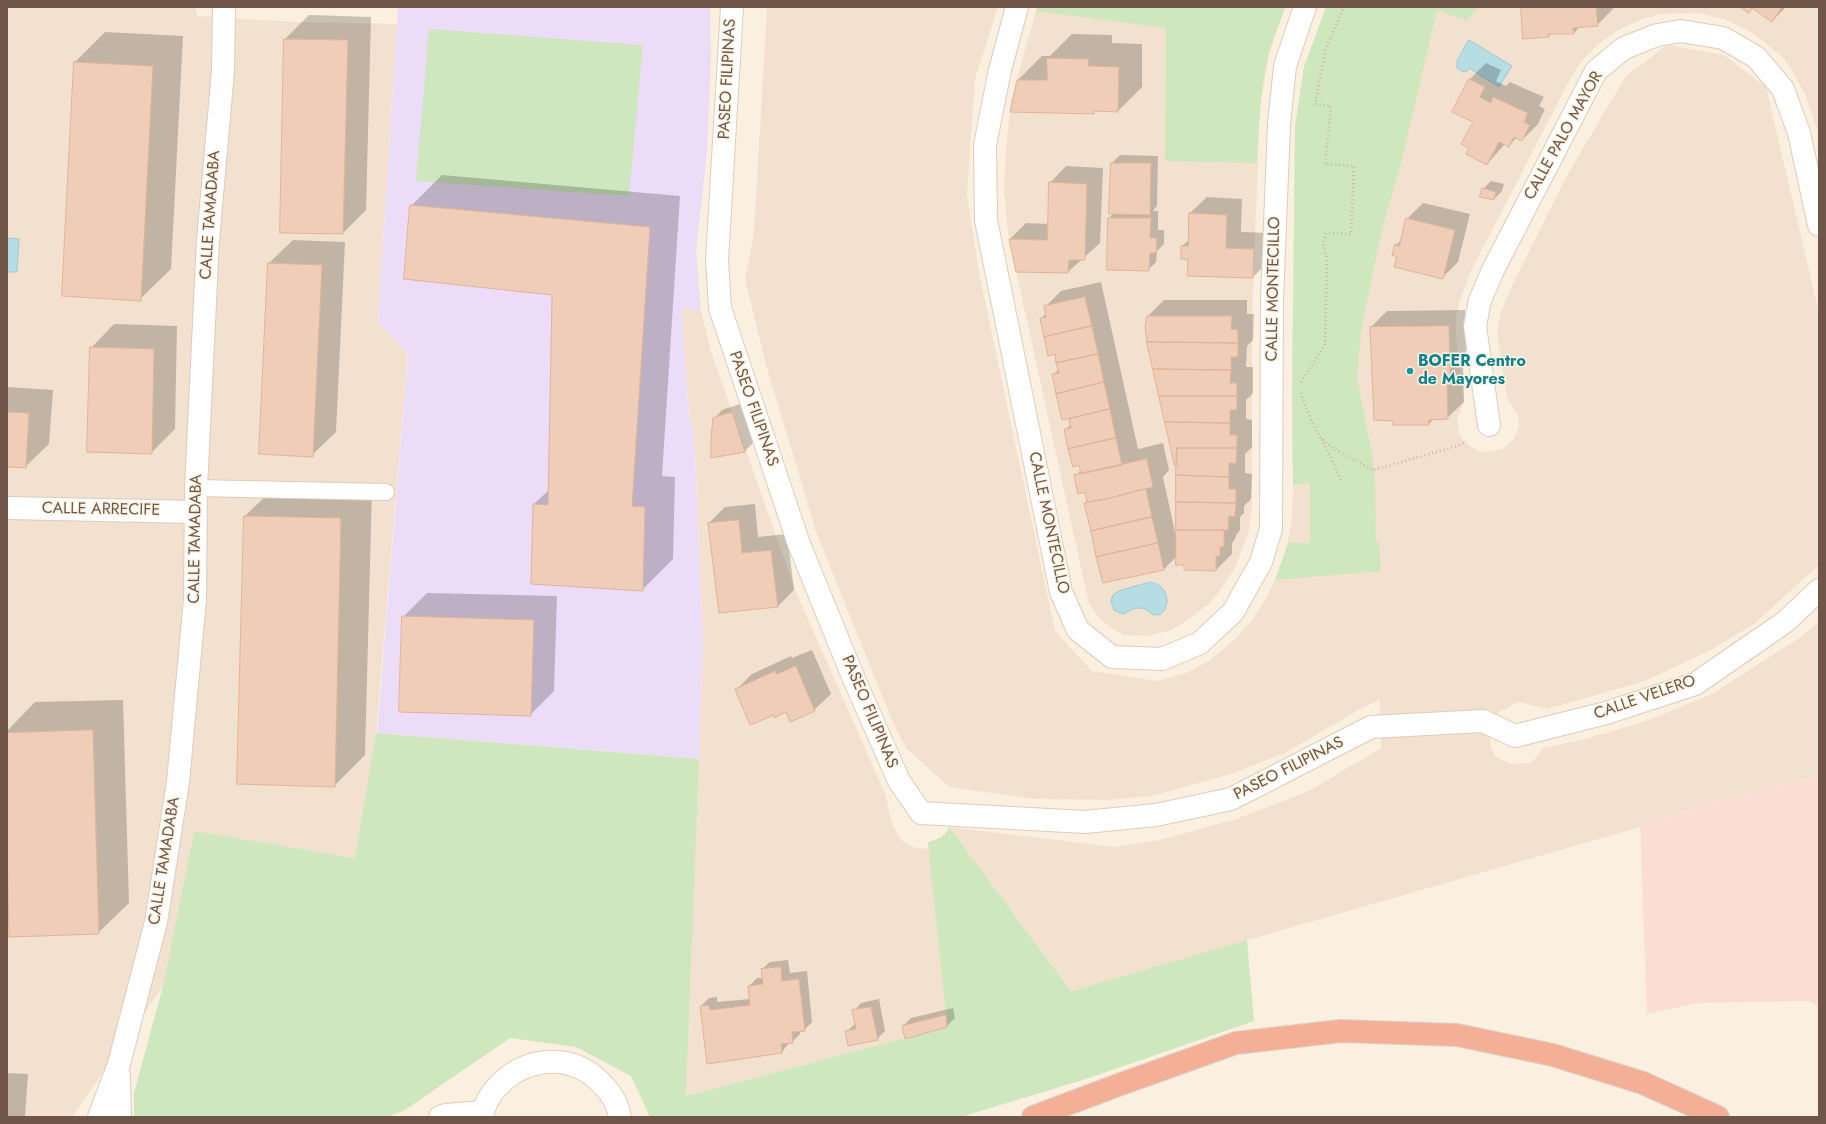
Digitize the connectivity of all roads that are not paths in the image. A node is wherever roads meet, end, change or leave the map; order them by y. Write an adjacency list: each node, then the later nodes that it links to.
1 (224, 7): 7 (street, CALLE TAMADABA)
2 (732, 7): 12 (street, PASEO FILIPINAS)
3 (1016, 7): 4 (street, CALLE MONTECILLO)
4 (1305, 7)
5 (1819, 225): 6 (street, CALLE PALO MAYOR)
6 (1489, 424)
7 (196, 488): 8 (lane); 10 (street, CALLE TAMADABA)
8 (386, 492)
9 (7, 508): 10 (street, CALLE ARRECIFE)
10 (195, 512): 13 (street, CALLE TAMADABA)
11 (1819, 590): 12 (street, CALLE VELERO)
12 (1515, 736)
13 (119, 1064): 15 (street, CALLE TAMADABA); 16 (street, CALLE TAMADABA)
14 (483, 1114): 17 (street); 18 (street)
15 (100, 1117)
16 (120, 1117)
17 (440, 1117)
18 (620, 1117)
19 (1033, 1117): 20 (highway)
20 (1718, 1117)

